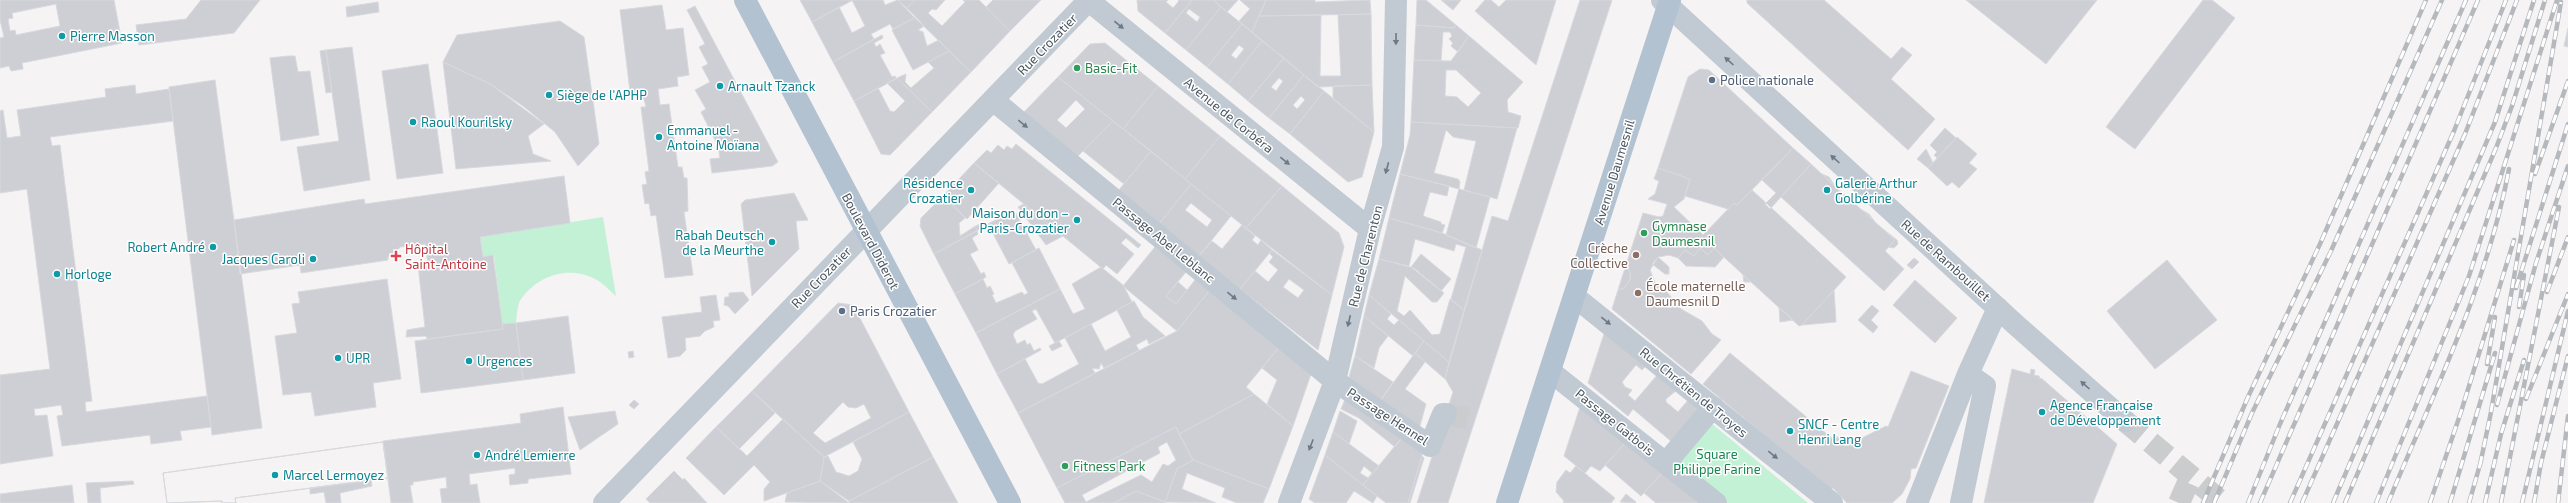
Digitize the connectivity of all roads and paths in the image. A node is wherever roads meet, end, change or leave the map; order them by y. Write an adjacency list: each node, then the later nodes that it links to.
1 (745, 0): 7 (main road, Boulevard Diderot)
2 (1089, 0): 5 (street, Rue Crozatier); 6 (street, Avenue de Corbéra, one-way to 6)
3 (1396, 0): 6 (street, Rue de Charenton, one-way to 6)
4 (1669, 1): 8 (main road, Avenue Daumesnil); 9 (street, Rue de Rambouillet, one-way to 4)
5 (993, 100): 7 (street, Rue Crozatier); 12 (street, Passage Abel Leblanc, one-way to 12)
6 (1370, 229): 12 (street, Rue de Charenton, one-way to 12)
7 (866, 231): 18 (street, Rue Crozatier); 19 (main road, Boulevard Diderot)
8 (1575, 297): 10 (main road, Avenue Daumesnil); 13 (street, Rue Chrétien de Troyes, one-way to 13)
9 (1998, 308): 11 (street); 15 (street, Rue de Rambouillet, one-way to 9)
10 (1551, 372): 16 (street, Passage Gatbois); 21 (main road, Avenue Daumesnil)
11 (1968, 374): 17 (street); 24 (street)
12 (1335, 381): 14 (street, Passage Hennel); 20 (street, Rue de Charenton, one-way to 20)
13 (1713, 407): 16 (street); 23 (street, Rue Chrétien de Troyes, one-way to 23)
14 (1446, 414)
15 (2125, 421)
16 (1666, 463): 22 (street, Passage Gatbois)
17 (1916, 502)
18 (604, 503)
19 (1010, 503)
20 (1289, 503)
21 (1507, 503)
22 (1716, 503)
23 (1832, 503)
24 (1961, 503)

